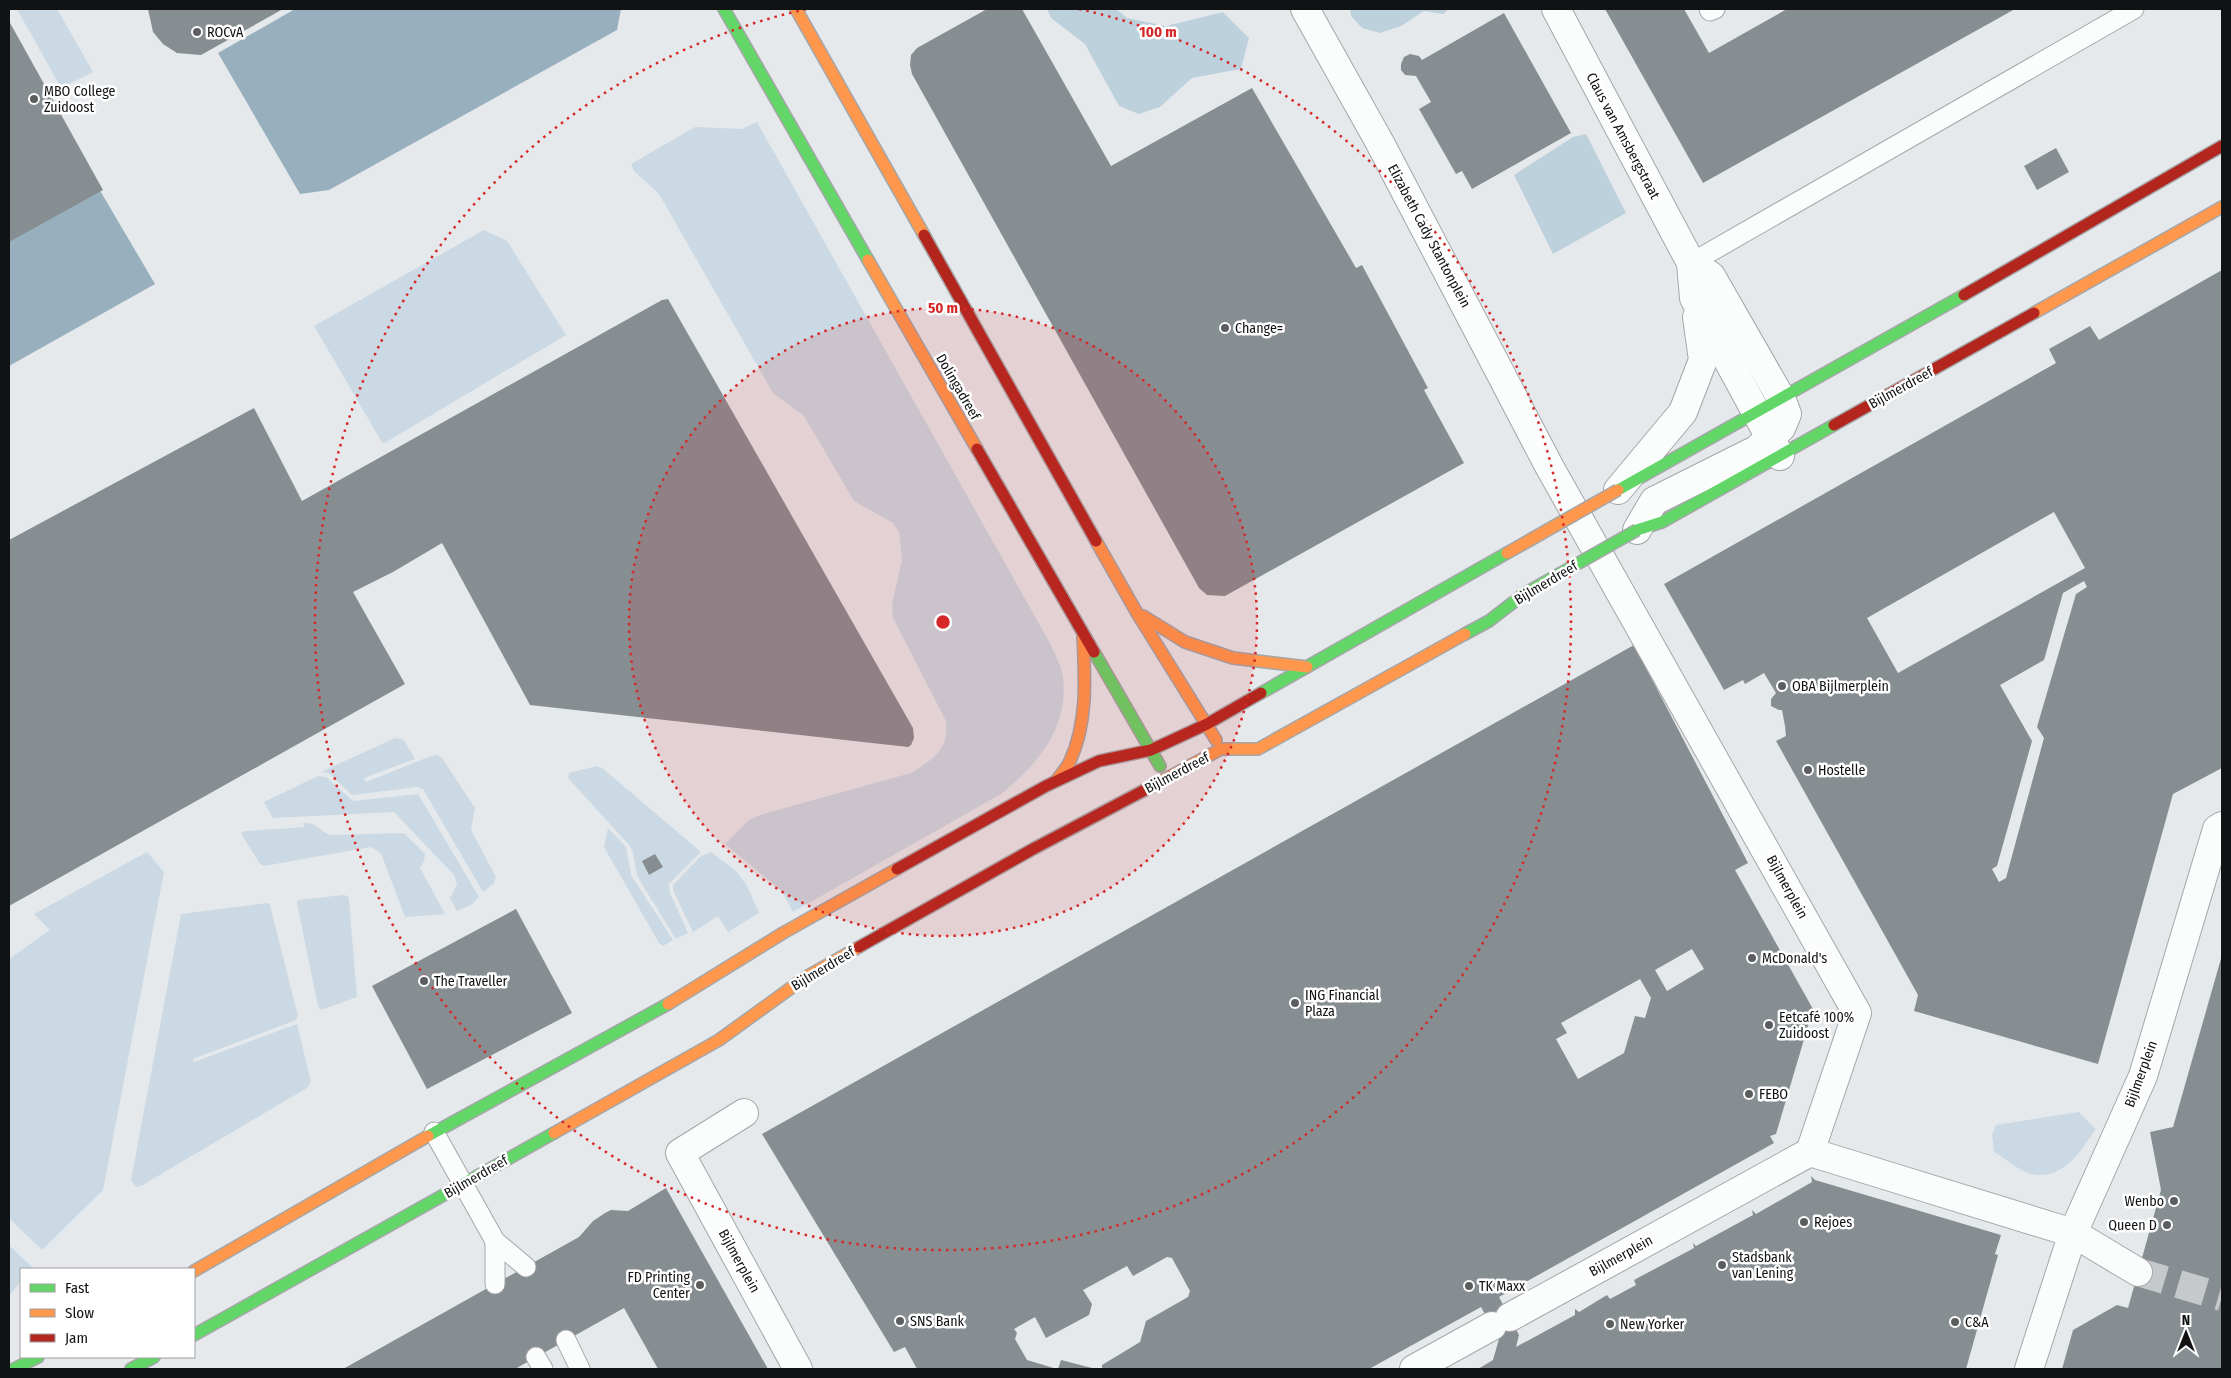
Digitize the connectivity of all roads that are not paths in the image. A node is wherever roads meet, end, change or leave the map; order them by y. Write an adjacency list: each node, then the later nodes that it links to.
1 (724, 9): 18 (main road, Dolingadreef)
2 (796, 9): 17 (main road)
3 (1305, 9): 19 (street, Elizabeth Cady Stantonplein)
4 (1556, 9): 10 (street, Claus van Amsbergstraat)
5 (1709, 9): 6 (lane)
6 (1715, 9)
7 (2134, 9): 10 (lane)
8 (2222, 146): 12 (main road)
9 (2222, 207): 14 (main road, Bijlmerdreef)
10 (1691, 263): 11 (street); 12 (street)
11 (1694, 298): 13 (street); 15 (street)
12 (1782, 398): 13 (main road); 14 (street)
13 (1758, 414): 14 (street); 15 (main road)
14 (1775, 447): 16 (street)
15 (1618, 490): 20 (main road, bridge)
16 (1637, 530): 22 (main road, Bijlmerdreef, bridge)
17 (1137, 613): 20 (main road); 21 (main road)
18 (1083, 632): 23 (main road, Dolingadreef); 25 (main road)
19 (1645, 634): 29 (street, Bijlmerplein)
20 (1307, 667): 21 (main road)
21 (1207, 724): 22 (main road); 23 (main road)
22 (1221, 749): 24 (main road, Bijlmerdreef)
23 (1151, 750): 24 (main road, Dolingadreef); 25 (main road)
24 (1167, 778): 30 (main road, Bijlmerdreef)
25 (1057, 780): 28 (main road)
26 (2222, 826): 31 (street, Bijlmerplein)
27 (744, 1113): 44 (street, Bijlmerplein)
28 (434, 1132): 30 (lane); 34 (main road)
29 (1810, 1152): 31 (street); 45 (street, Bijlmerplein)
30 (463, 1185): 32 (lane); 37 (main road, Bijlmerdreef)
31 (2073, 1233): 35 (street); 46 (street, Bijlmerplein)
32 (495, 1241): 33 (lane); 36 (lane)
33 (526, 1267)
34 (195, 1270)
35 (2138, 1272)
36 (495, 1284)
37 (195, 1334)
38 (566, 1340): 43 (lane)
39 (36, 1358): 41 (main road)
40 (152, 1358): 42 (main road)
41 (14, 1369)
42 (131, 1369)
43 (580, 1369)
44 (798, 1369)
45 (1414, 1369)
46 (2029, 1369)

